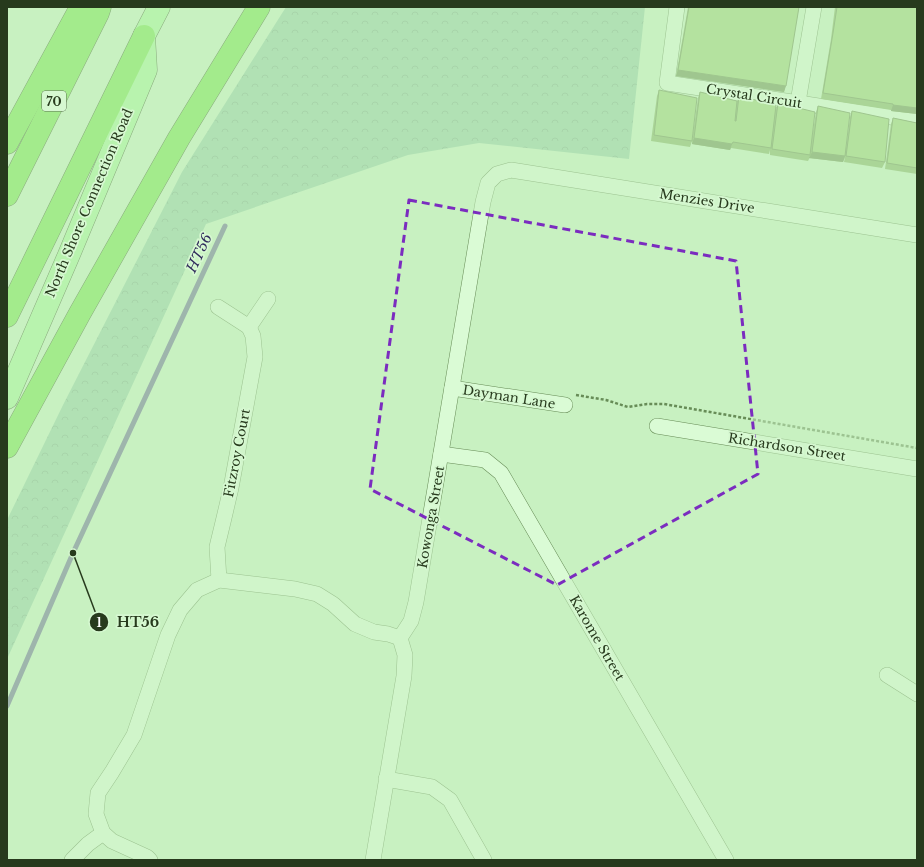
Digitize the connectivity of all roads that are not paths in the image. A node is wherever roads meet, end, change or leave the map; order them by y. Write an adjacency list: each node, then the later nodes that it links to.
1 (81, 7): 10 (highway, 70)
2 (100, 7): 12 (highway, 70)
3 (160, 7): 7 (main road)
4 (259, 7): 22 (highway)
5 (677, 7): 8 (street, Crystal Circuit)
6 (814, 7): 8 (street)
7 (144, 36): 16 (highway); 19 (main road, North Shore Connection Road)
8 (798, 102): 9 (street, Crystal Circuit)
9 (917, 121)
10 (7, 143)
11 (497, 174): 13 (street, Menzies Drive); 18 (street, Kowonga Street)
12 (7, 195)
13 (917, 235)
14 (268, 299): 17 (street)
15 (218, 307): 17 (street)
16 (7, 316)
17 (249, 327): 25 (street, Fitzroy Court)
18 (452, 388): 20 (street, Dayman Lane); 23 (street, Kowonga Street)
19 (7, 398)
20 (565, 405)
21 (657, 426): 24 (street, Richardson Street)
22 (7, 447)
23 (442, 454): 26 (street, Kowonga Street); 35 (street, Karome Street)
24 (917, 469)
25 (219, 580): 26 (street); 30 (street)
26 (400, 638): 29 (street)
27 (888, 675): 28 (street)
28 (917, 694)
29 (386, 779): 33 (street); 34 (street)
30 (103, 833): 31 (street); 32 (street)
31 (72, 860)
32 (150, 860)
33 (373, 860)
34 (484, 860)
35 (726, 860)

